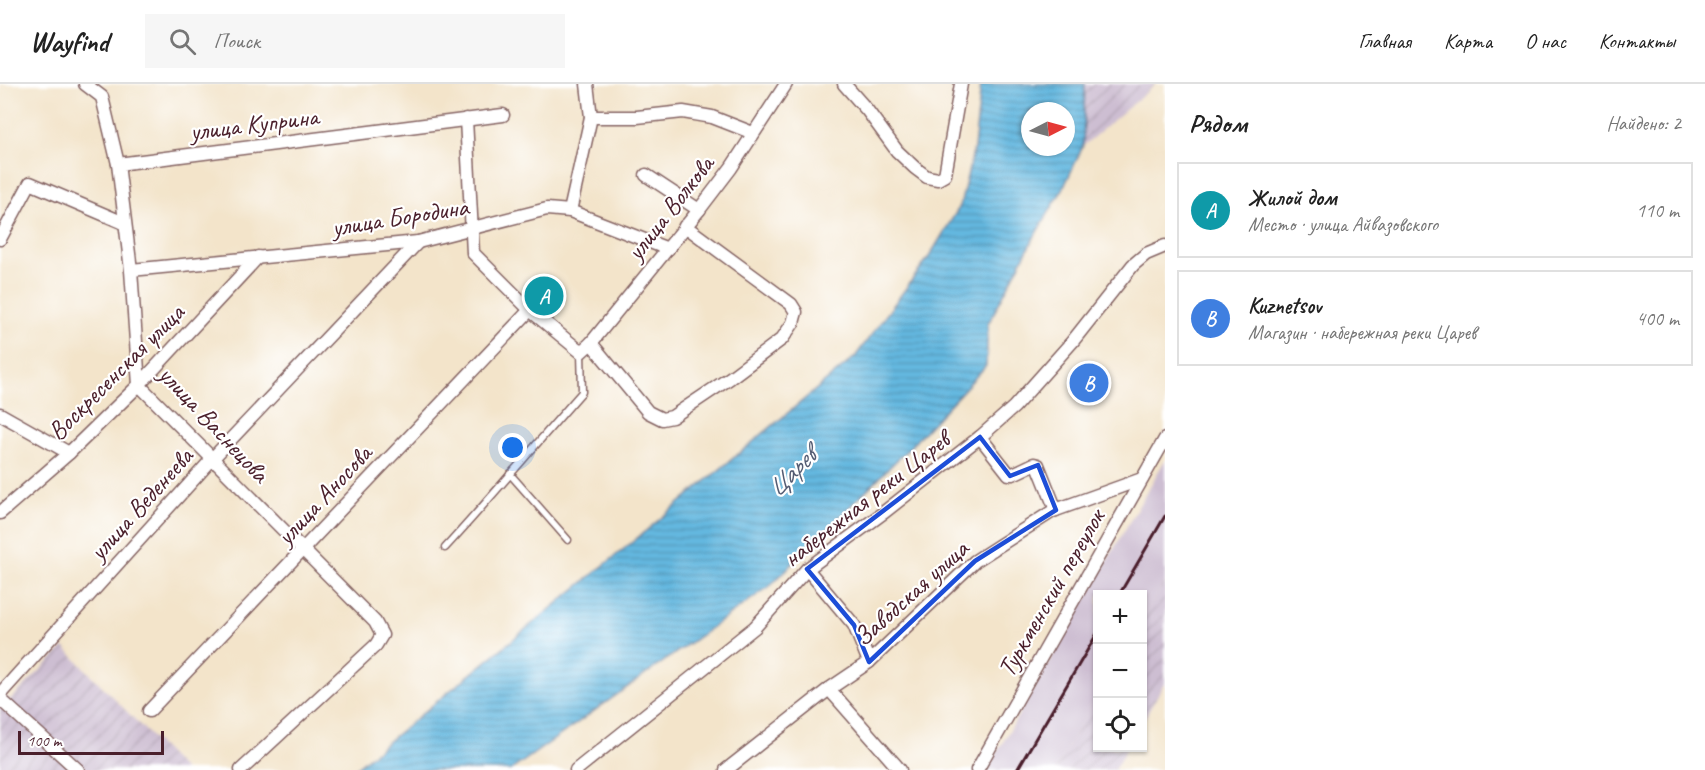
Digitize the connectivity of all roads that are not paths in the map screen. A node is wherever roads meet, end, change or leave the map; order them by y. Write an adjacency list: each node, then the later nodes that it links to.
1 (85, 84): 10 (street, улица Васнецова)
2 (587, 84): 7 (street)
3 (786, 84): 9 (street, улица Волкова)
4 (844, 84): 5 (street)
5 (961, 84)
6 (503, 115): 8 (street, улица Куприна)
7 (591, 117): 9 (street); 13 (street)
8 (466, 119): 10 (street, улица Куприна); 16 (street)
9 (753, 134): 12 (street, улица Волкова)
10 (118, 164): 14 (street, улица Васнецова)
11 (646, 174): 12 (street)
12 (699, 210): 15 (street, улица Волкова)
13 (570, 211): 16 (street, улица Бородина); 20 (street, улица Бородина)
14 (124, 223): 17 (street); 22 (street, улица Васнецова)
15 (685, 226): 20 (street, улица Волкова); 24 (street)
16 (471, 230): 18 (street, улица Бородина); 23 (street)
17 (0, 239)
18 (418, 242): 21 (street, улица Бородина); 31 (street, улица Веденеева)
19 (1165, 246): 28 (street, набережная реки Царев)
20 (668, 249): 24 (street, улица Волкова)
21 (258, 257): 22 (street, улица Бородина); 26 (street, Воскресенская улица)
22 (131, 270): 26 (street, улица Васнецова)
23 (530, 310): 25 (street); 38 (street, улица Аносова)
24 (591, 343): 25 (street, улица Волкова)
25 (581, 352): 32 (lane)
26 (139, 385): 30 (street, Воскресенская улица); 31 (street, улица Васнецова)
27 (0, 414): 30 (street)
28 (980, 437): 34 (street); 39 (street, набережная реки Царев)
29 (1165, 439): 33 (street, Туркменский переулок)
30 (69, 453): 35 (street, Воскресенская улица)
31 (213, 458): 38 (street, улица Васнецова); 42 (street, улица Веденеева)
32 (510, 474): 36 (lane); 37 (lane)
33 (1142, 479): 34 (street, Заводская улица); 50 (street, Туркменский переулок)
34 (1056, 510): 40 (street, Заводская улица)
35 (0, 513)
36 (568, 540)
37 (445, 548)
38 (304, 549): 44 (street, улица Аносова); 46 (street, улица Васнецова)
39 (807, 568): 40 (street); 47 (street, набережная реки Царев)
40 (869, 662): 41 (street, Заводская улица)
41 (829, 689): 48 (street, Заводская улица); 49 (street)
42 (0, 694)
43 (0, 699): 45 (street)
44 (149, 711)
45 (78, 770)
46 (241, 770)
47 (576, 770)
48 (726, 770)
49 (900, 770)
50 (977, 770)

